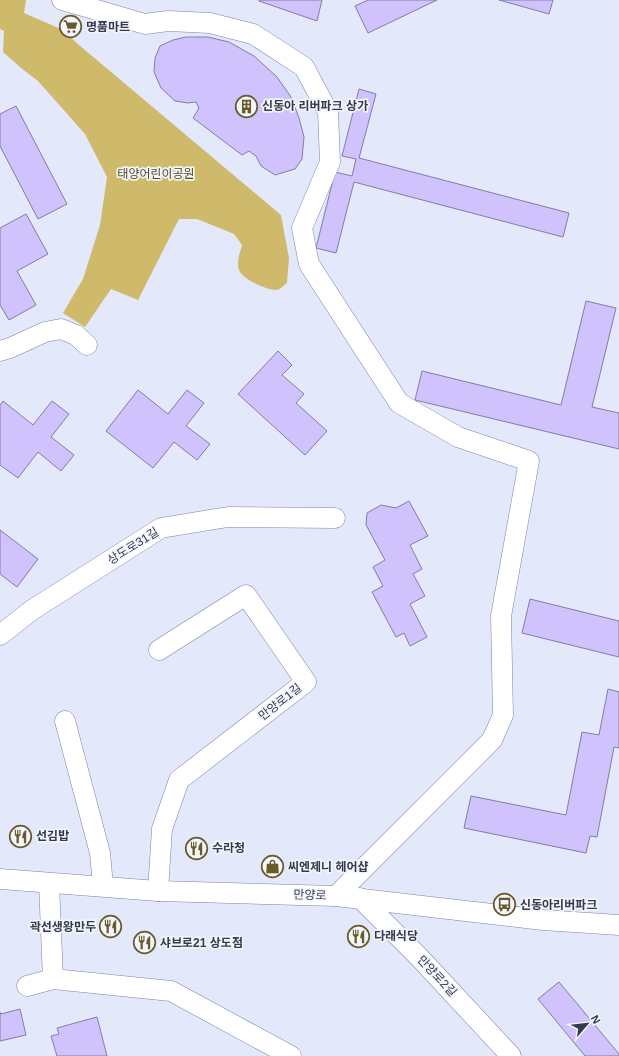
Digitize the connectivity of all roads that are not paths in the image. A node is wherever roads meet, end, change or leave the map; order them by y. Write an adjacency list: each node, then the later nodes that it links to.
1 (62, 0): 12 (street)
2 (87, 345): 3 (street)
3 (0, 351)
4 (335, 518): 5 (street, 상도로31길)
5 (0, 635)
6 (159, 650): 11 (street, 만양로1길)
7 (65, 721): 10 (street)
8 (0, 879): 9 (street, 만양로)
9 (49, 883): 10 (street, 만양로); 15 (street)
10 (103, 886): 11 (street, 만양로)
11 (158, 891): 12 (street, 만양로)
12 (336, 896): 13 (street, 만양로)
13 (360, 898): 14 (street, 만양로); 18 (street, 만양로2길)
14 (619, 925)
15 (53, 979): 16 (street); 17 (street)
16 (27, 986)
17 (291, 1056)
18 (511, 1056)

